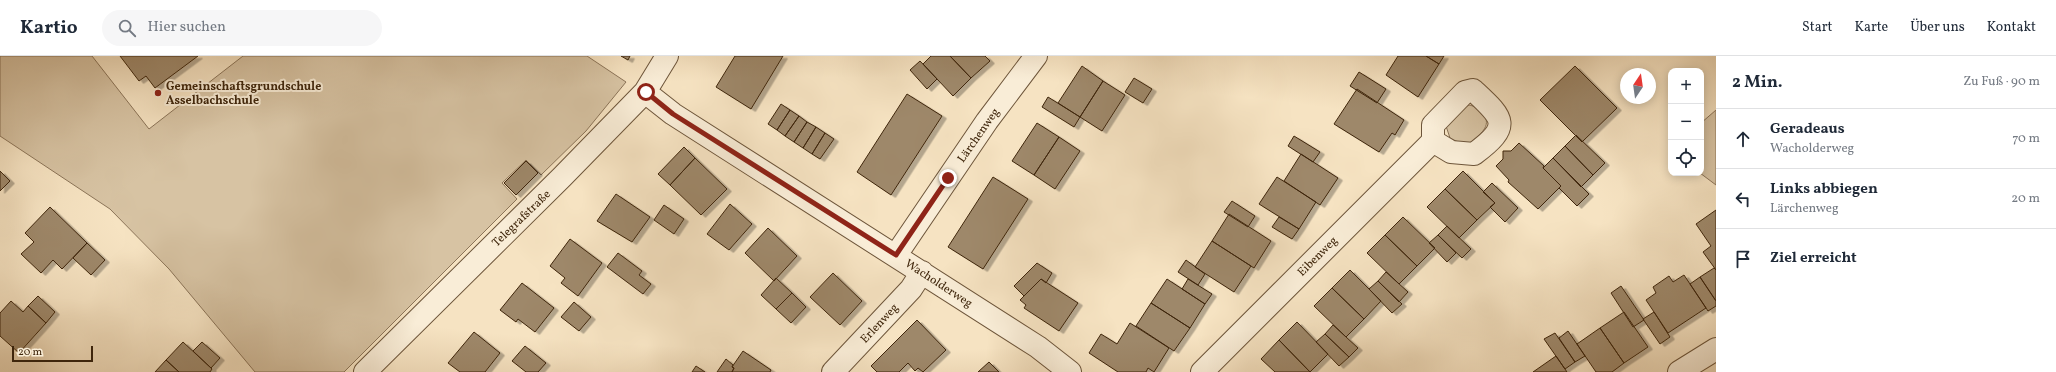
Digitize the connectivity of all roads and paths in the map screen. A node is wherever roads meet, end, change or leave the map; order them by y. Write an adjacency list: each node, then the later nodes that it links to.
1 (667, 56): 3 (street, Telegrafstraße)
2 (1036, 56): 5 (street, Lärchenweg)
3 (646, 92): 5 (street, Wacholderweg); 8 (street, Telegrafstraße)
4 (1433, 141): 11 (street, Eibenweg)
5 (896, 255): 6 (street, Wacholderweg)
6 (922, 272): 9 (street, Erlenweg); 10 (street, Wacholderweg)
7 (1712, 356): 12 (street)
8 (365, 372)
9 (833, 372)
10 (1070, 372)
11 (1202, 372)
12 (1679, 372)

